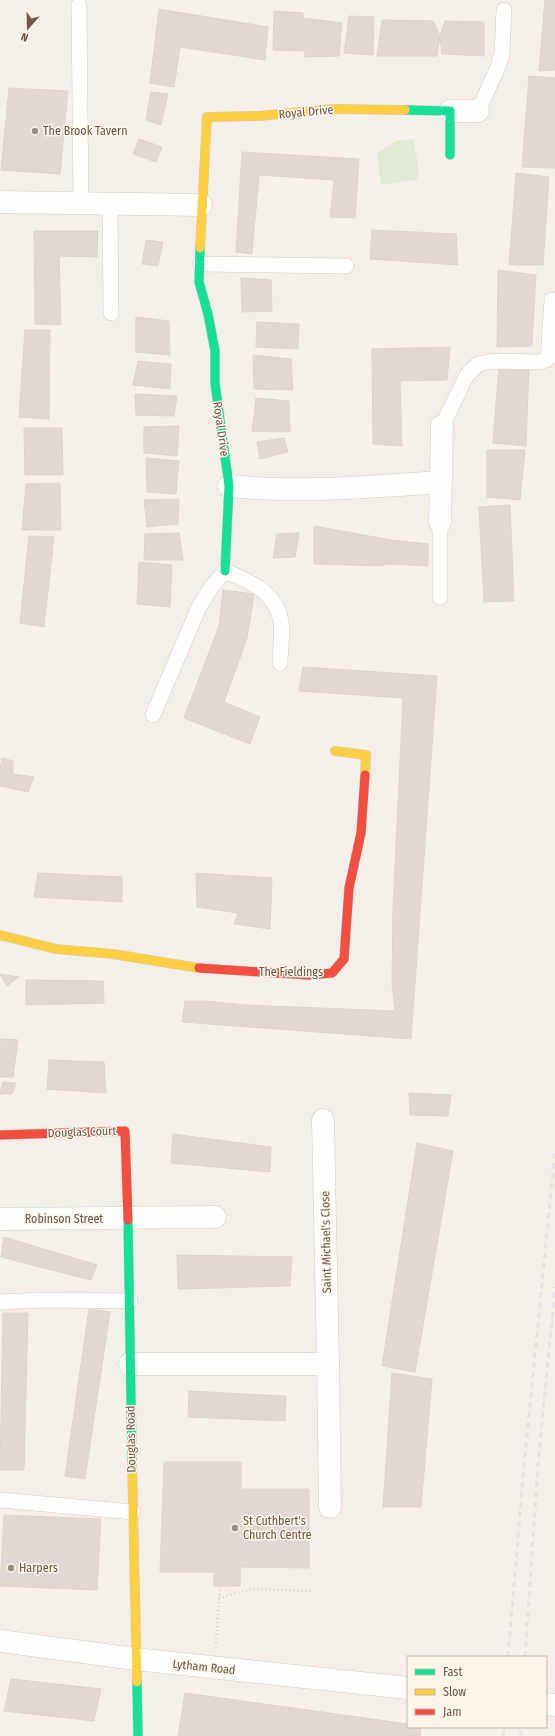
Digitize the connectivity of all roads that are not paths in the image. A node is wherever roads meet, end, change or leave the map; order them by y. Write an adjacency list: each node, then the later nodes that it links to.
1 (79, 5): 7 (lane)
2 (504, 10): 4 (lane)
3 (450, 111): 4 (street); 5 (street); 9 (street, Royal Drive)
4 (478, 111)
5 (450, 155)
6 (0, 202): 7 (street)
7 (81, 204): 8 (street)
8 (110, 204): 9 (street); 13 (lane)
9 (200, 205): 10 (street, Royal Drive)
10 (200, 264): 11 (lane); 16 (street, Royal Drive)
11 (346, 266)
12 (552, 300): 14 (lane)
13 (111, 313)
14 (442, 426): 15 (street)
15 (440, 482): 16 (street); 17 (street)
16 (229, 486): 18 (street, Royal Drive)
17 (440, 523): 19 (lane)
18 (225, 570): 20 (lane); 21 (lane)
19 (440, 597)
20 (280, 663)
21 (153, 715)
22 (335, 751): 23 (street, The Fieldings)
23 (0, 935)
24 (323, 1120): 32 (street, Saint Michael's Close)
25 (0, 1134): 27 (street, Douglas Court)
26 (215, 1217): 27 (street, Robinson Street)
27 (127, 1218): 28 (street, Robinson Street); 29 (street, Douglas Road)
28 (0, 1219)
29 (130, 1301): 30 (lane); 31 (street, Douglas Road)
30 (0, 1302)
31 (130, 1364): 32 (street); 35 (street, Douglas Road)
32 (328, 1364): 34 (street, Saint Michael's Close)
33 (0, 1500): 35 (lane)
34 (330, 1507)
35 (133, 1512): 37 (street, Douglas Road)
36 (0, 1641): 37 (street, Lytham Road)
37 (135, 1660): 38 (street, Lytham Road); 39 (street, Douglas Road)
38 (407, 1688)
39 (138, 1736)

